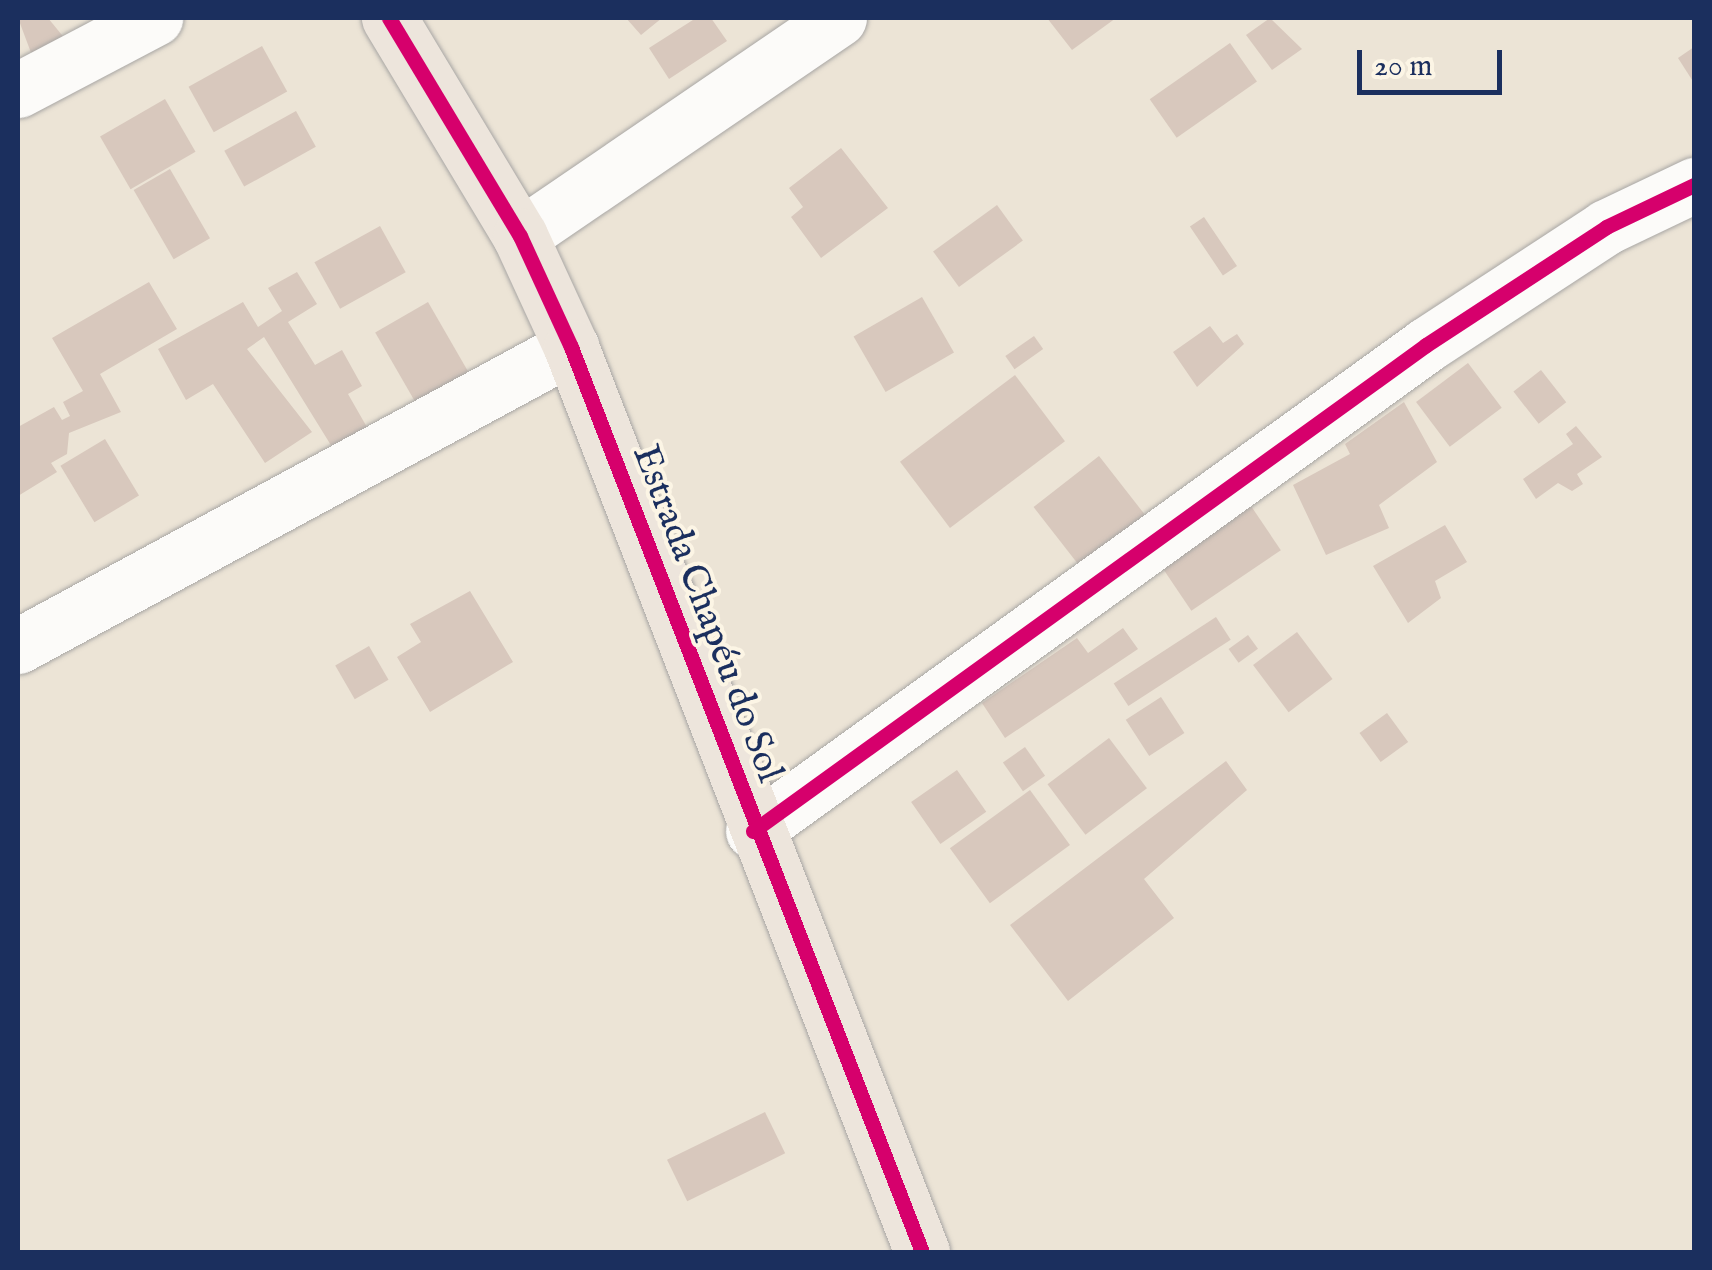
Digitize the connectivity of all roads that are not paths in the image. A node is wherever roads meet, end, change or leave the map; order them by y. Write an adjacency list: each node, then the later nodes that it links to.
1 (155, 18): 4 (street)
2 (389, 18): 6 (main road, Estrada Chapéu do Sol)
3 (839, 18): 6 (street)
4 (18, 90)
5 (1694, 185): 9 (street)
6 (520, 236): 7 (main road, Estrada Chapéu do Sol)
7 (571, 347): 8 (street); 9 (main road, Estrada Chapéu do Sol)
8 (18, 646)
9 (752, 832): 10 (main road, Estrada Chapéu do Sol)
10 (922, 1252)

